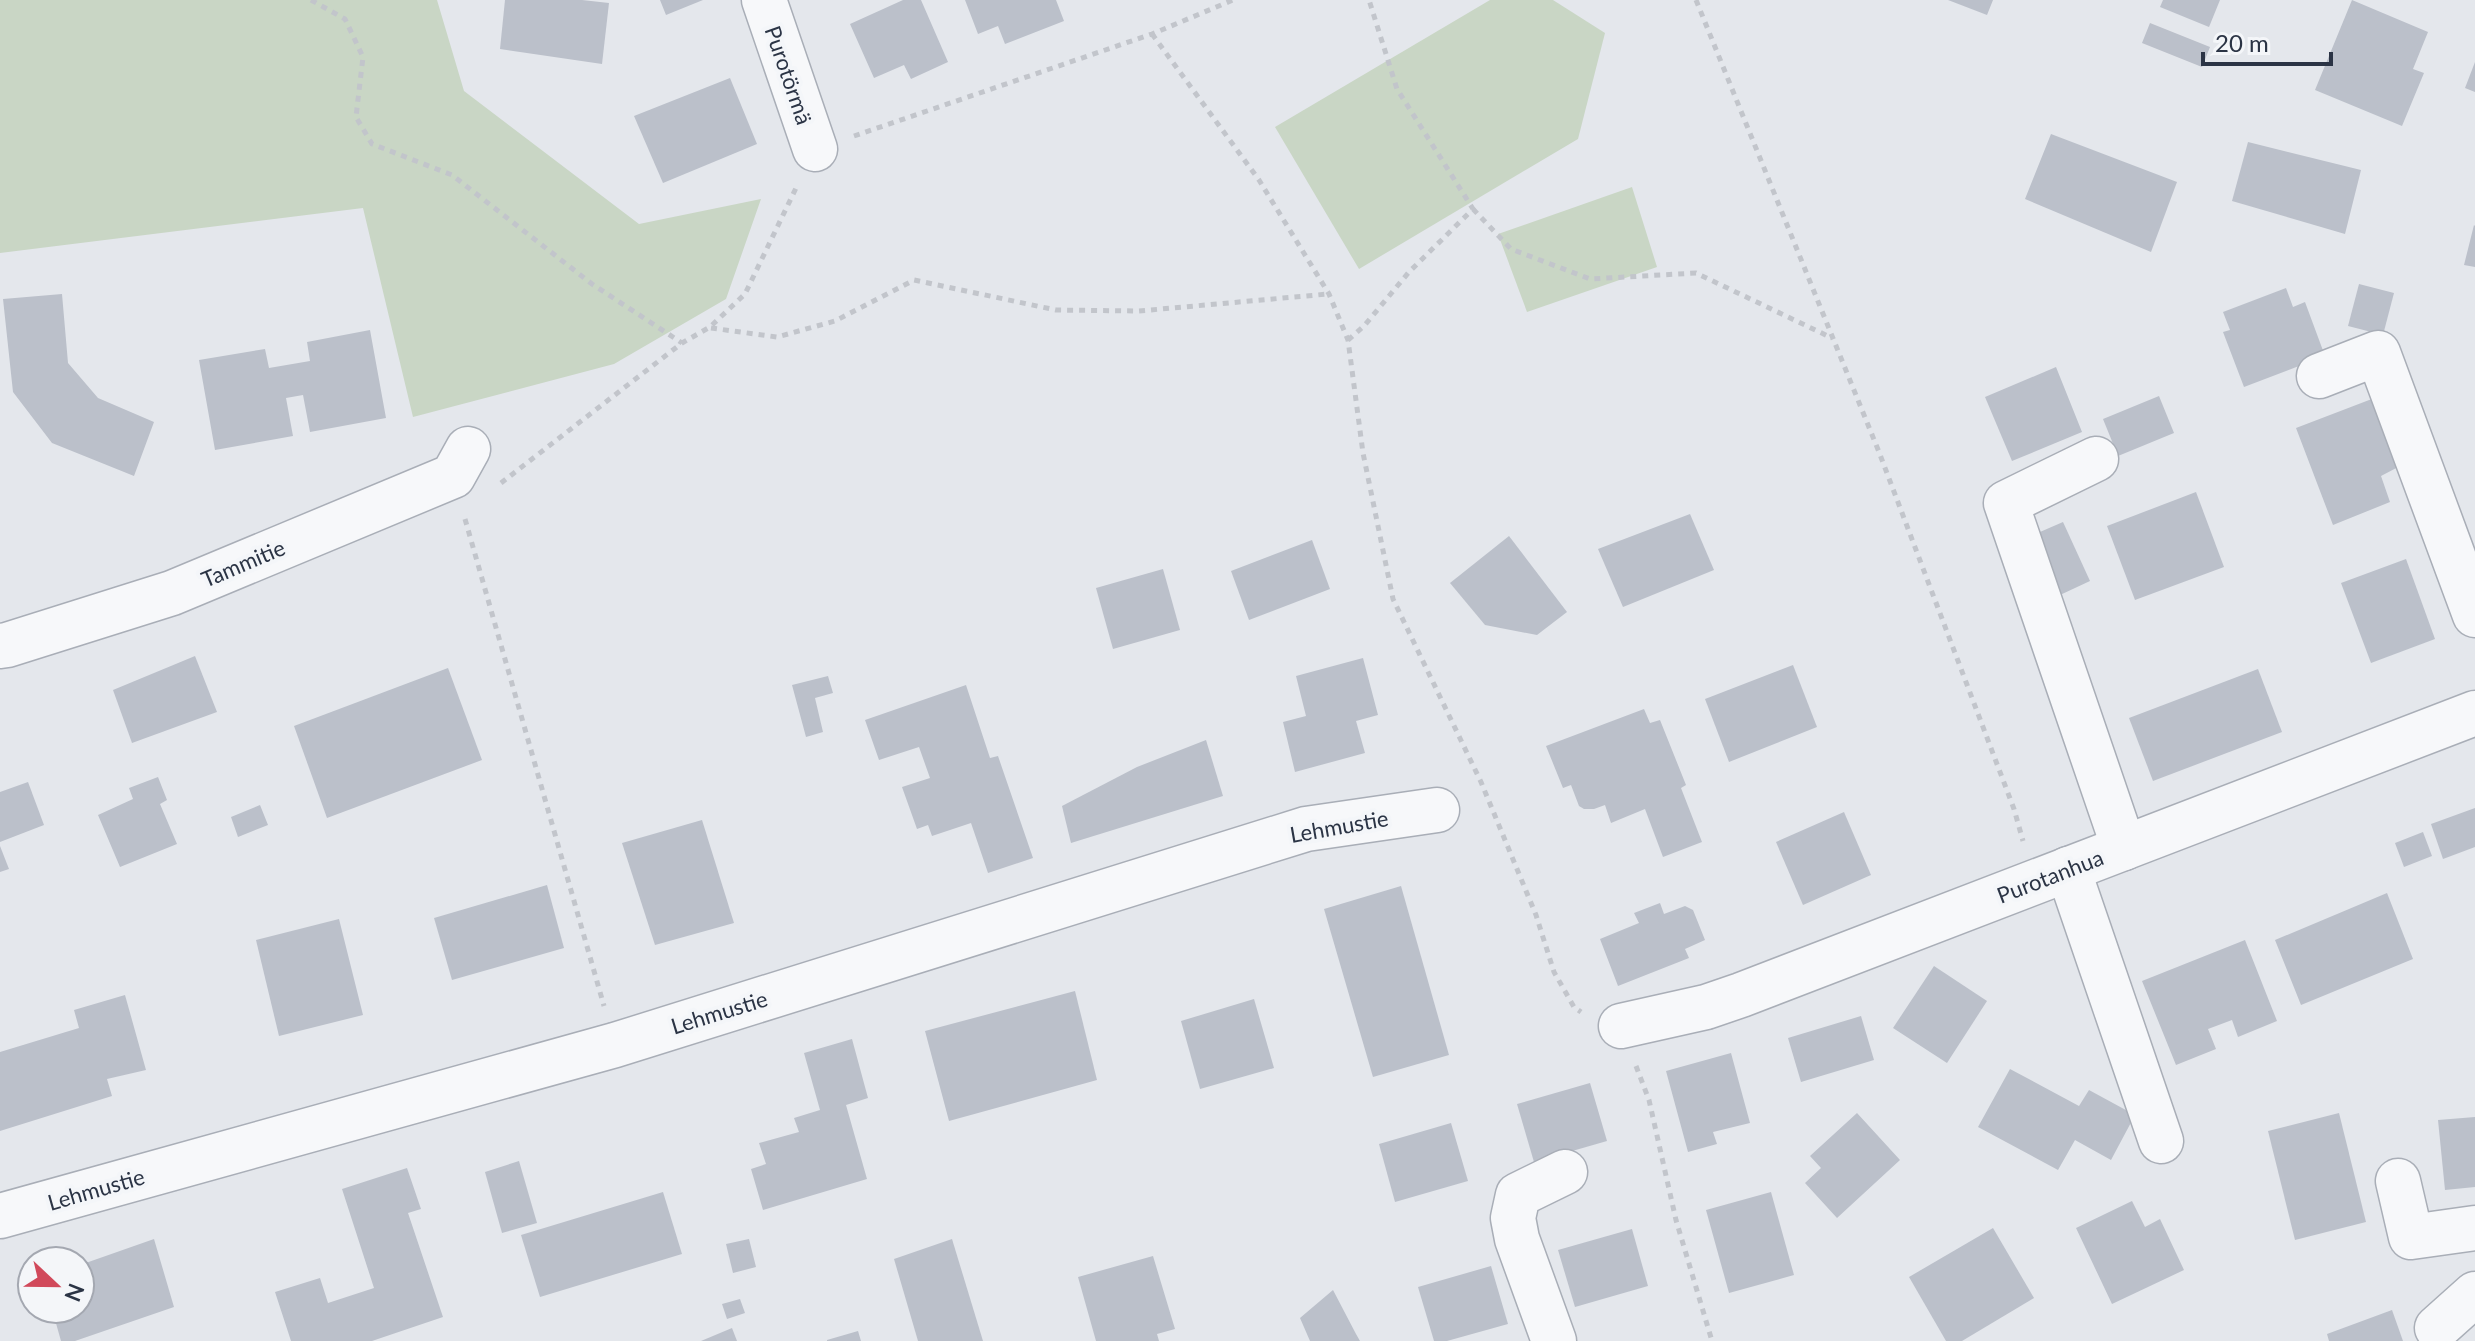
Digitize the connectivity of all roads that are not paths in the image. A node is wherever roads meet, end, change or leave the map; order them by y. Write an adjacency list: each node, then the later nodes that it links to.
1 (764, 0): 2 (street, Purotörmä)
2 (815, 149)
3 (2319, 376): 6 (street)
4 (2096, 459): 10 (street)
5 (471, 472): 7 (street, Tammitie)
6 (2475, 615)
7 (0, 646)
8 (2475, 713): 10 (street, Purotanhua)
9 (1437, 810): 16 (street, Lehmustie)
10 (2124, 848): 11 (street, Purotanhua)
11 (2051, 876): 12 (street, Purotanhua); 13 (street)
12 (1621, 1026)
13 (2161, 1141)
14 (1565, 1172): 20 (street)
15 (2398, 1181): 17 (street)
16 (0, 1216)
17 (2475, 1228)
18 (2475, 1294): 19 (street)
19 (2437, 1328)
20 (1554, 1341)

